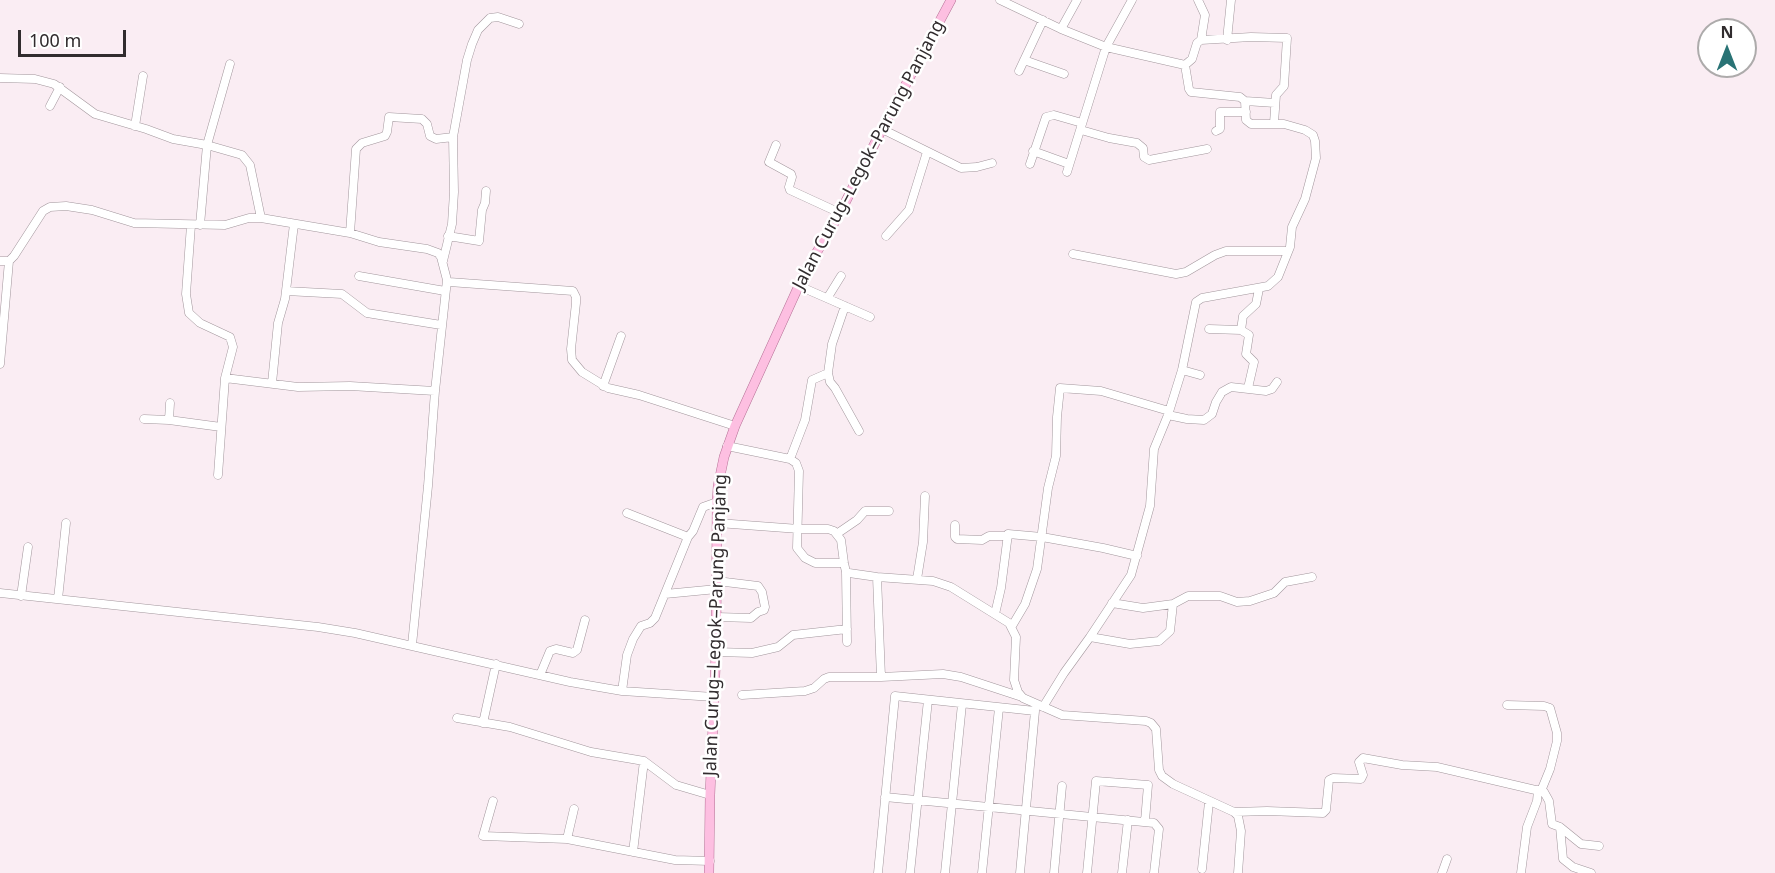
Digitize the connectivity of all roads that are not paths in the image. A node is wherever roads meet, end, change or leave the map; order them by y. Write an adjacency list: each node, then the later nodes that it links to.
1 (951, 0): 28 (main road, Jalan Curug–Legok–Parung Panjang)
2 (1000, 0): 7 (street)
3 (1077, 0): 9 (street)
4 (1132, 0): 12 (street)
5 (1198, 0): 10 (street)
6 (1231, 0): 11 (street)
7 (1043, 20): 9 (street); 13 (street)
8 (519, 24): 30 (street)
9 (1061, 29): 12 (street)
10 (1201, 40): 11 (street); 15 (street)
11 (1227, 40): 22 (street)
12 (1106, 47): 15 (street); 27 (street)
13 (1024, 60): 16 (street); 17 (street)
14 (230, 64): 31 (street)
15 (1185, 64): 21 (street)
16 (1019, 71)
17 (1064, 74)
18 (143, 76): 26 (street)
19 (0, 78): 20 (street)
20 (60, 87): 23 (street); 26 (street)
21 (1245, 101): 22 (street); 24 (street)
22 (1275, 103): 25 (street)
23 (50, 106)
24 (1246, 112): 25 (street); 29 (street)
25 (1274, 123): 47 (street)
26 (135, 126): 31 (street)
27 (1082, 127): 33 (street); 34 (street); 34 (street)
28 (882, 129): 35 (street); 39 (main road, Jalan Curug–Legok–Parung Panjang)
29 (1216, 131)
30 (453, 137): 44 (street); 45 (street)
31 (207, 145): 40 (street); 43 (street)
32 (776, 146): 39 (street)
33 (1207, 149)
34 (1033, 151): 37 (street)
35 (927, 152): 36 (street); 46 (street)
36 (992, 162)
37 (1030, 164)
38 (486, 190): 45 (street)
39 (840, 213): 54 (main road, Jalan Curug–Legok–Parung Panjang)
40 (261, 218): 41 (street); 43 (street)
41 (294, 224): 44 (street); 56 (street)
42 (191, 225): 43 (street); 49 (street); 69 (street)
43 (200, 225)
44 (350, 233): 50 (street)
45 (448, 236): 50 (street)
46 (886, 236)
47 (1288, 251): 48 (street); 55 (street)
48 (1073, 254)
49 (4, 261): 65 (street)
50 (443, 261): 53 (street)
51 (359, 276): 57 (street)
52 (840, 276): 58 (street)
53 (447, 280): 57 (street); 72 (street)
54 (800, 286): 58 (street); 79 (main road, Jalan Curug–Legok–Parung Panjang)
55 (1259, 289): 63 (street); 66 (street)
56 (286, 291): 61 (street); 71 (street)
57 (445, 291): 61 (street)
58 (828, 297): 59 (street)
59 (845, 306): 60 (street); 67 (street)
60 (870, 317)
61 (441, 325): 74 (street)
62 (1209, 329): 63 (street)
63 (1240, 330): 73 (street)
64 (621, 336): 72 (street)
65 (0, 364)
66 (1182, 370): 68 (street); 76 (street)
67 (828, 373): 81 (street); 83 (street)
68 (1200, 375)
69 (225, 378): 71 (street); 80 (street)
70 (1277, 382): 73 (street)
71 (272, 383): 74 (street)
72 (603, 386): 79 (street)
73 (1248, 388): 76 (street)
74 (435, 391): 117 (street)
75 (170, 403): 78 (street)
76 (1169, 413): 96 (street); 98 (street)
77 (144, 419): 78 (street)
78 (169, 420): 80 (street)
79 (735, 426): 82 (main road, Jalan Curug–Legok–Parung Panjang)
80 (221, 427): 84 (street)
81 (859, 431)
82 (728, 446): 83 (street); 86 (main road, Jalan Curug–Legok–Parung Panjang)
83 (790, 459): 92 (street)
84 (218, 475)
85 (925, 496): 102 (street)
86 (717, 502): 90 (main road, Jalan Curug–Legok–Parung Panjang); 95 (street)
87 (889, 511): 93 (street)
88 (627, 513): 95 (street)
89 (66, 523): 107 (street)
90 (718, 523): 92 (street); 103 (main road, Jalan Curug–Legok–Parung Panjang)
91 (955, 525): 94 (street)
92 (799, 529): 93 (street); 99 (street)
93 (838, 533): 99 (street)
94 (1007, 536): 96 (street); 110 (street)
95 (688, 537): 105 (street)
96 (1042, 537): 98 (street); 113 (street)
97 (28, 547): 106 (street)
98 (1137, 556): 108 (street)
99 (845, 567): 100 (street); 114 (street)
100 (877, 577): 102 (street); 121 (street)
101 (1312, 577): 109 (street)
102 (917, 579): 110 (street)
103 (717, 585): 105 (street); 111 (main road, Jalan Curug–Legok–Parung Panjang); 111 (street)
104 (0, 593): 106 (street)
105 (665, 594): 122 (street)
106 (21, 596): 107 (street)
107 (57, 599): 117 (street)
108 (1112, 603): 109 (street); 115 (street)
109 (1173, 604): 115 (street)
110 (995, 614): 113 (street)
111 (717, 617): 118 (main road, Jalan Curug–Legok–Parung Panjang)
112 (585, 620): 120 (street)
113 (1012, 626): 125 (street)
114 (847, 629): 116 (street); 118 (street)
115 (1090, 637): 129 (street)
116 (847, 642)
117 (412, 645): 119 (street)
118 (716, 652): 124 (main road, Jalan Curug–Legok–Parung Panjang)
119 (496, 664): 120 (street); 132 (street)
120 (540, 675): 122 (street)
121 (881, 677): 123 (street); 125 (street)
122 (622, 691): 124 (street)
123 (742, 695)
124 (714, 697): 136 (main road, Jalan Curug–Legok–Parung Panjang)
125 (1023, 698): 129 (street)
126 (928, 700): 127 (street); 137 (street); 138 (street)
127 (962, 704): 130 (street); 141 (street)
128 (1507, 705): 135 (street)
129 (1043, 707): 140 (street)
130 (999, 708): 142 (street); 144 (street)
131 (457, 718): 132 (street)
132 (483, 723): 133 (street)
133 (644, 761): 136 (street); 153 (street)
134 (1062, 786): 146 (street)
135 (1539, 791): 145 (street); 150 (street); 169 (street)
136 (710, 795): 155 (main road, Jalan Curug–Legok–Parung Panjang)
137 (885, 797): 138 (street); 158 (street)
138 (918, 800): 141 (street); 159 (street)
139 (493, 801): 151 (street)
140 (1209, 802): 145 (street); 156 (street)
141 (952, 803): 142 (street); 160 (street)
142 (988, 807): 144 (street); 161 (street)
143 (574, 809): 151 (street)
144 (1026, 810): 146 (street); 162 (street)
145 (1234, 812): 167 (street)
146 (1059, 813): 147 (street); 163 (street)
147 (1093, 817): 148 (street); 149 (street); 164 (street)
148 (1128, 820): 149 (street); 165 (street)
149 (1145, 822): 166 (street)
150 (1560, 827): 152 (street); 170 (street)
151 (567, 839): 153 (street)
152 (1599, 846)
153 (633, 852): 155 (street)
154 (1447, 859): 168 (street)
155 (710, 861): 157 (main road, Jalan Curug–Legok–Parung Panjang)
156 (1202, 869)
157 (709, 873)
158 (878, 873)
159 (910, 873)
160 (945, 873)
161 (982, 873)
162 (1020, 873)
163 (1054, 873)
164 (1087, 873)
165 (1122, 873)
166 (1155, 873)
167 (1238, 873)
168 (1442, 873)
169 (1521, 873)
170 (1591, 873)

